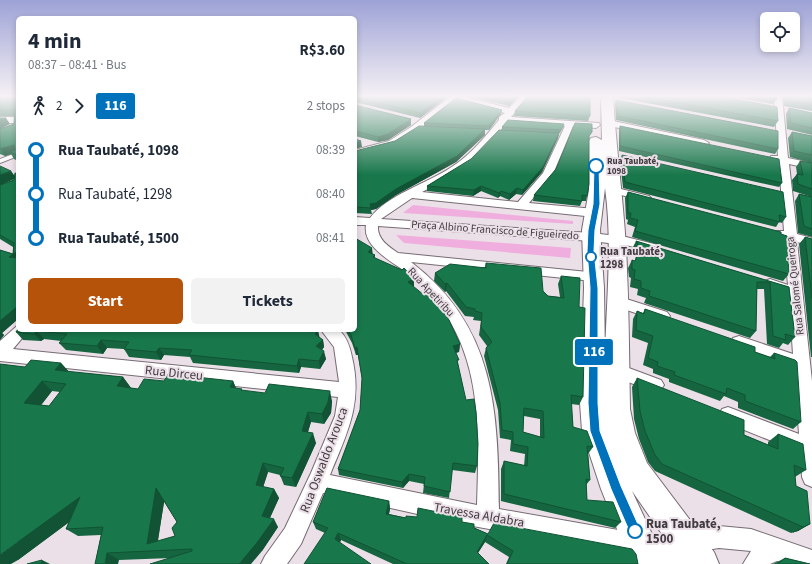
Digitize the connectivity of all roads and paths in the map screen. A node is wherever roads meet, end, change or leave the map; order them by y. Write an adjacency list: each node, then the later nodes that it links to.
1 (420, 122): 12 (street)
2 (492, 122): 9 (street)
3 (501, 122): 9 (street)
4 (781, 122): 16 (street, Rua Salomé Queiroga)
5 (2, 124): 8 (street)
6 (570, 124): 7 (street); 9 (street); 22 (street)
7 (602, 124): 11 (street); 19 (main road); 23 (main road)
8 (16, 126)
9 (498, 126): 20 (street)
10 (361, 142): 12 (street)
11 (715, 146)
12 (379, 148): 13 (street)
13 (357, 153)
14 (16, 155): 17 (lane)
15 (768, 157): 16 (street)
16 (784, 160): 18 (street); 27 (street, Rua Salomé Queiroga)
17 (0, 161)
18 (812, 166)
19 (613, 190): 21 (street); 29 (main road)
20 (410, 194): 22 (street); 25 (street)
21 (653, 200)
22 (520, 206): 23 (street)
23 (595, 214): 28 (main road)
24 (357, 221): 25 (street, Praça Albino Francisco de Figueiredo)
25 (373, 222): 28 (street, Praça Albino Francisco de Figueiredo); 32 (street, Rua Apetiribu)
26 (769, 231): 27 (street)
27 (790, 236): 30 (street); 35 (street, Rua Salomé Queiroga)
28 (591, 237): 29 (street, Praça Albino Francisco de Figueiredo); 33 (main road)
29 (616, 240): 31 (street, Praça Albino Francisco de Figueiredo); 36 (main road)
30 (812, 242)
31 (663, 251)
32 (393, 257): 33 (street); 50 (street, Rua Apetiribu)
33 (593, 276): 53 (main road)
34 (758, 281): 35 (street)
35 (795, 292): 42 (street, Rua Salomé Queiroga)
36 (617, 301): 37 (street); 43 (main road)
37 (678, 322)
38 (19, 332): 41 (street)
39 (331, 332): 44 (street, Rua Oswaldo Arouca)
40 (722, 337): 42 (street)
41 (0, 353): 44 (street, Rua Dirceu)
42 (807, 366): 47 (street, Rua Salomé Queiroga)
43 (618, 371): 45 (street); 52 (main road)
44 (348, 390): 49 (street, Rua Oswaldo Arouca)
45 (669, 391)
46 (713, 409): 47 (street)
47 (811, 448): 48 (street, Rua Salomé Queiroga)
48 (812, 477)
49 (318, 480): 50 (street, Travessa Aldabra); 55 (street, Rua Oswaldo Arouca)
50 (488, 517): 53 (street, Travessa Aldabra)
51 (778, 548): 52 (street); 54 (street); 56 (street)
52 (694, 553): 53 (main road)
53 (650, 558)
54 (812, 562)
55 (273, 564)
56 (755, 564)

